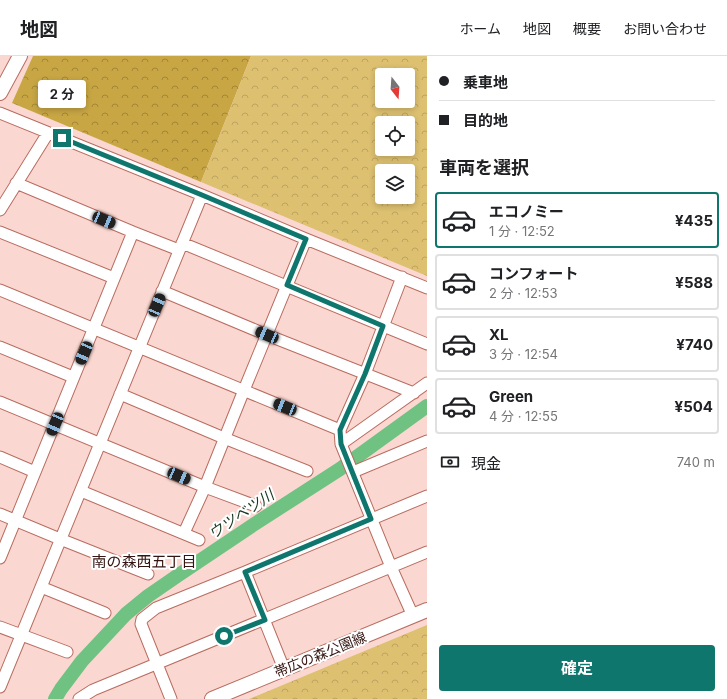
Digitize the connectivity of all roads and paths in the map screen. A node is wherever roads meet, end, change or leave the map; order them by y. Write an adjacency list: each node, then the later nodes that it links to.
1 (20, 56): 2 (main road)
2 (0, 93)
3 (0, 113): 4 (street)
4 (48, 133): 5 (street); 6 (street)
5 (16, 183): 7 (street); 9 (street)
6 (202, 195): 10 (street); 11 (street)
7 (0, 210)
8 (0, 232): 13 (street)
9 (132, 232): 11 (street); 13 (street)
10 (306, 239): 12 (street); 14 (street)
11 (180, 246): 14 (street); 17 (street)
12 (402, 277): 15 (street); 18 (street)
13 (114, 278): 19 (street)
14 (287, 285): 18 (street); 20 (street)
15 (427, 288)
16 (0, 290): 19 (street)
17 (162, 291): 20 (street); 23 (street)
18 (383, 326): 21 (street); 24 (street)
19 (94, 328): 23 (street); 25 (street)
20 (267, 335): 24 (street); 27 (street)
21 (427, 344)
22 (0, 347): 25 (street)
23 (139, 347): 27 (street); 29 (street)
24 (365, 374): 28 (street); 32 (street)
25 (73, 377): 31 (street)
26 (427, 383): 28 (street)
27 (244, 390): 32 (street); 33 (street)
28 (414, 393): 36 (street)
29 (120, 394): 33 (street); 35 (street)
30 (0, 402): 31 (street)
31 (55, 424): 35 (street); 40 (street)
32 (340, 430): 36 (street)
33 (224, 438): 39 (street); 41 (street)
34 (427, 441): 38 (street)
35 (100, 443): 41 (street); 42 (street)
36 (343, 448): 38 (street)
37 (0, 457): 40 (street)
38 (352, 469): 46 (street)
39 (307, 471)
40 (35, 472): 47 (street)
41 (205, 487): 44 (street); 48 (street)
42 (81, 491): 48 (street); 49 (street)
43 (427, 496): 46 (street)
44 (256, 506)
45 (0, 514): 47 (street)
46 (371, 519): 53 (street); 54 (street)
47 (16, 520): 49 (street); 52 (street)
48 (184, 533): 50 (street)
49 (60, 539): 55 (street); 56 (street)
50 (199, 540)
51 (427, 552): 53 (street)
52 (0, 558)
53 (391, 567): 59 (street); 60 (street)
54 (245, 572): 60 (street); 64 (street)
55 (148, 574)
56 (41, 587): 58 (street); 62 (street)
57 (427, 610): 59 (main road, 帯広の森公園線)
58 (105, 613)
59 (413, 616): 65 (main road, 帯広の森公園線)
60 (265, 620): 64 (street); 65 (street)
61 (0, 626): 62 (street)
62 (21, 635): 63 (street); 66 (street)
63 (66, 652)
64 (157, 664): 67 (street); 68 (street)
65 (284, 669): 69 (main road, 帯広の森公園線)
66 (0, 687)
67 (79, 699)
68 (171, 699)
69 (212, 699)

